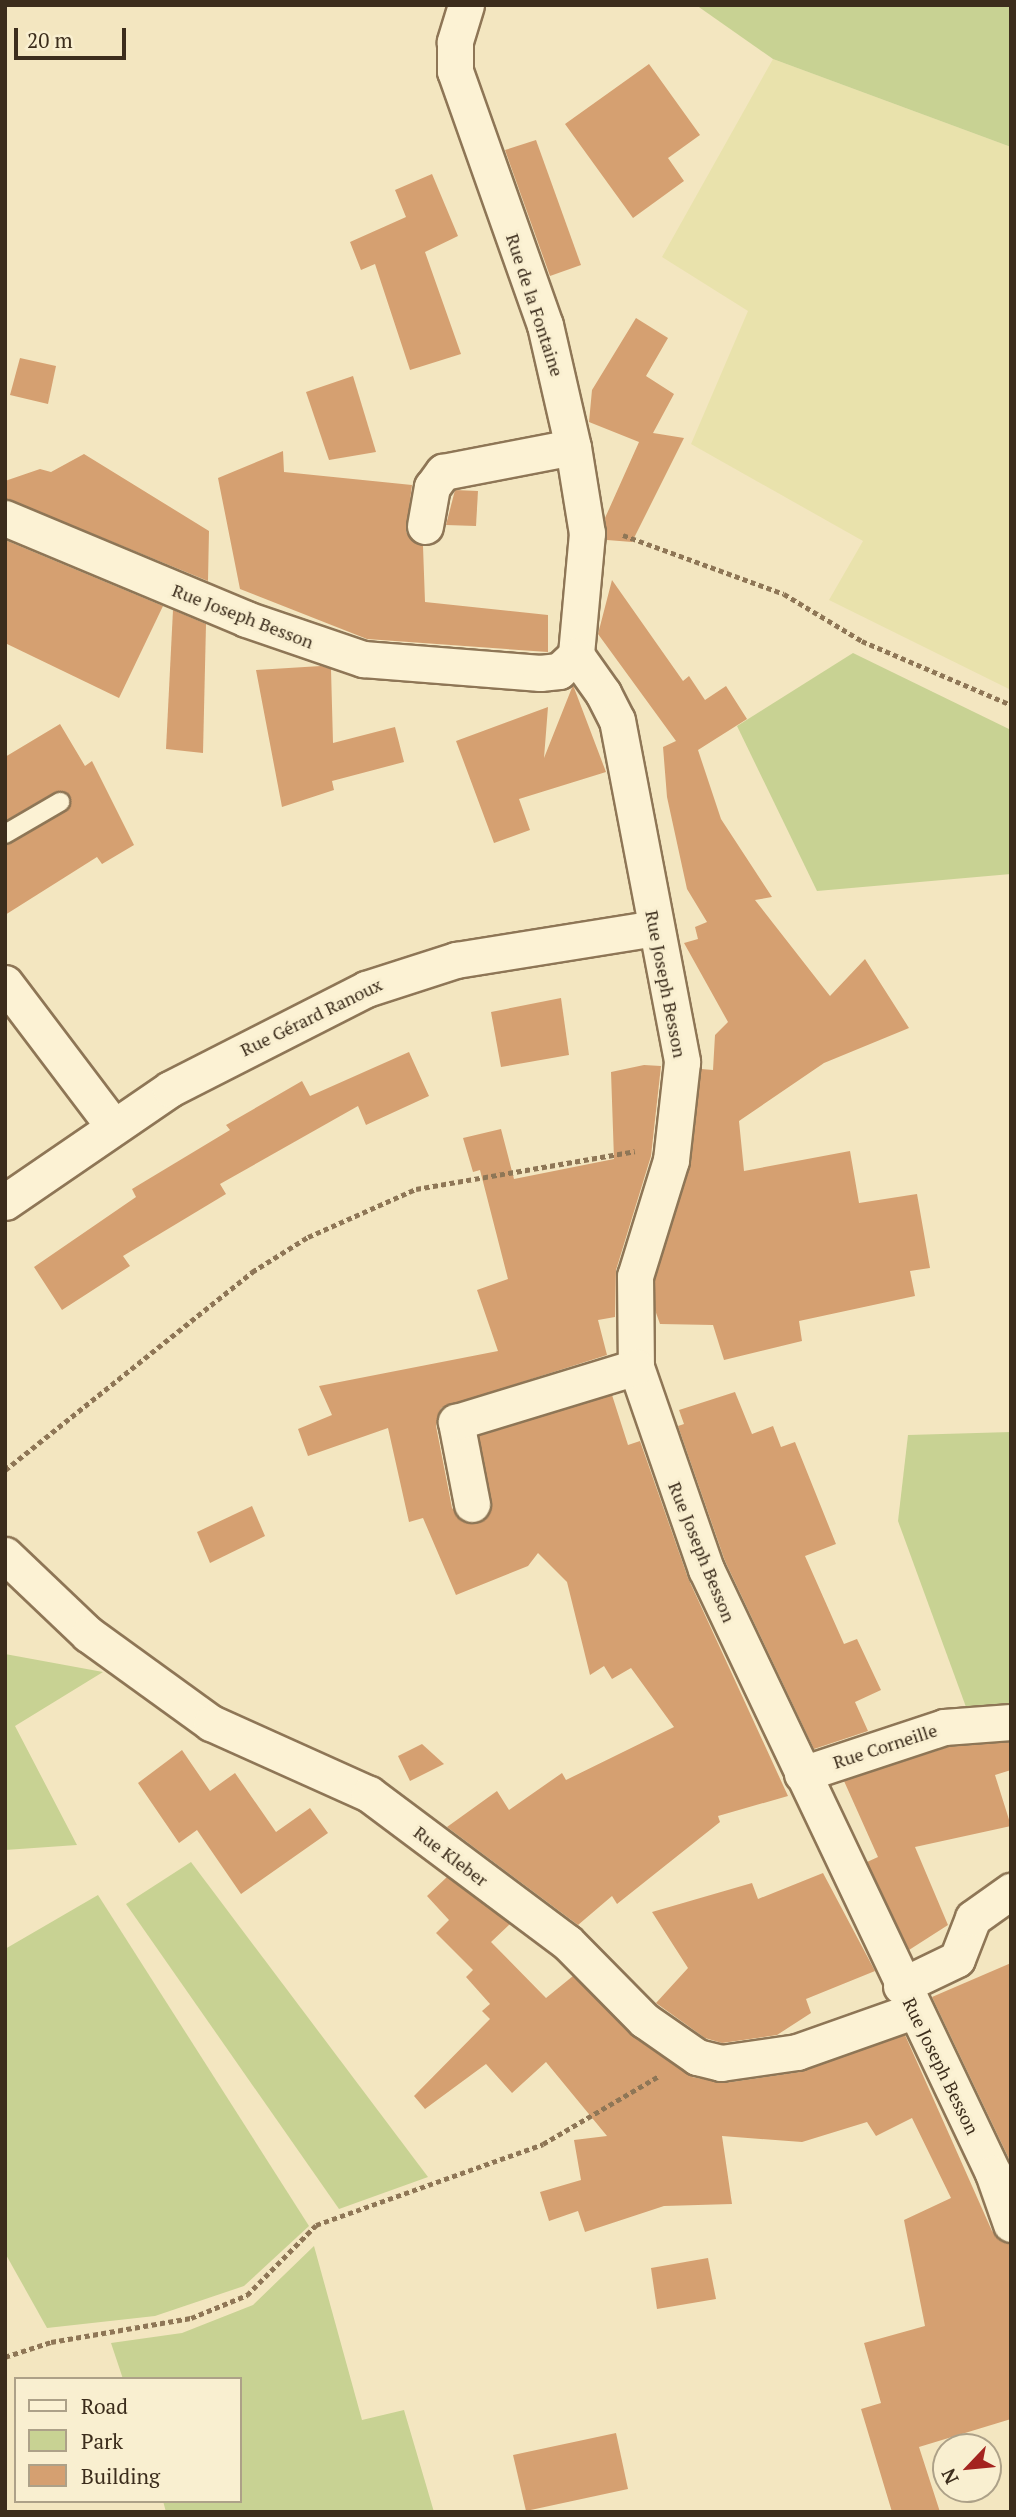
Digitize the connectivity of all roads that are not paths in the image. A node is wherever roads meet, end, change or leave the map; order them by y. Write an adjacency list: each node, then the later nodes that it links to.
1 (466, 5): 2 (street, Rue de la Fontaine)
2 (573, 447): 4 (street); 5 (street, Rue de la Fontaine)
3 (5, 518): 5 (street, Rue Joseph Besson)
4 (425, 526)
5 (576, 655): 8 (street, Rue Joseph Besson)
6 (60, 802): 7 (lane)
7 (5, 834)
8 (655, 928): 10 (street, Rue Gérard Ranoux); 12 (street, Rue Joseph Besson)
9 (5, 983): 10 (street)
10 (113, 1126): 11 (street, Rue Gérard Ranoux)
11 (5, 1202)
12 (636, 1367): 13 (street); 16 (street, Rue Joseph Besson)
13 (472, 1504)
14 (5, 1555): 18 (street, Rue Kleber)
15 (1011, 1722): 16 (street, Rue Corneille)
16 (802, 1774): 18 (street, Rue Joseph Besson)
17 (1011, 1891): 18 (street)
18 (907, 1998): 19 (street, Rue Joseph Besson)
19 (1011, 2224)

